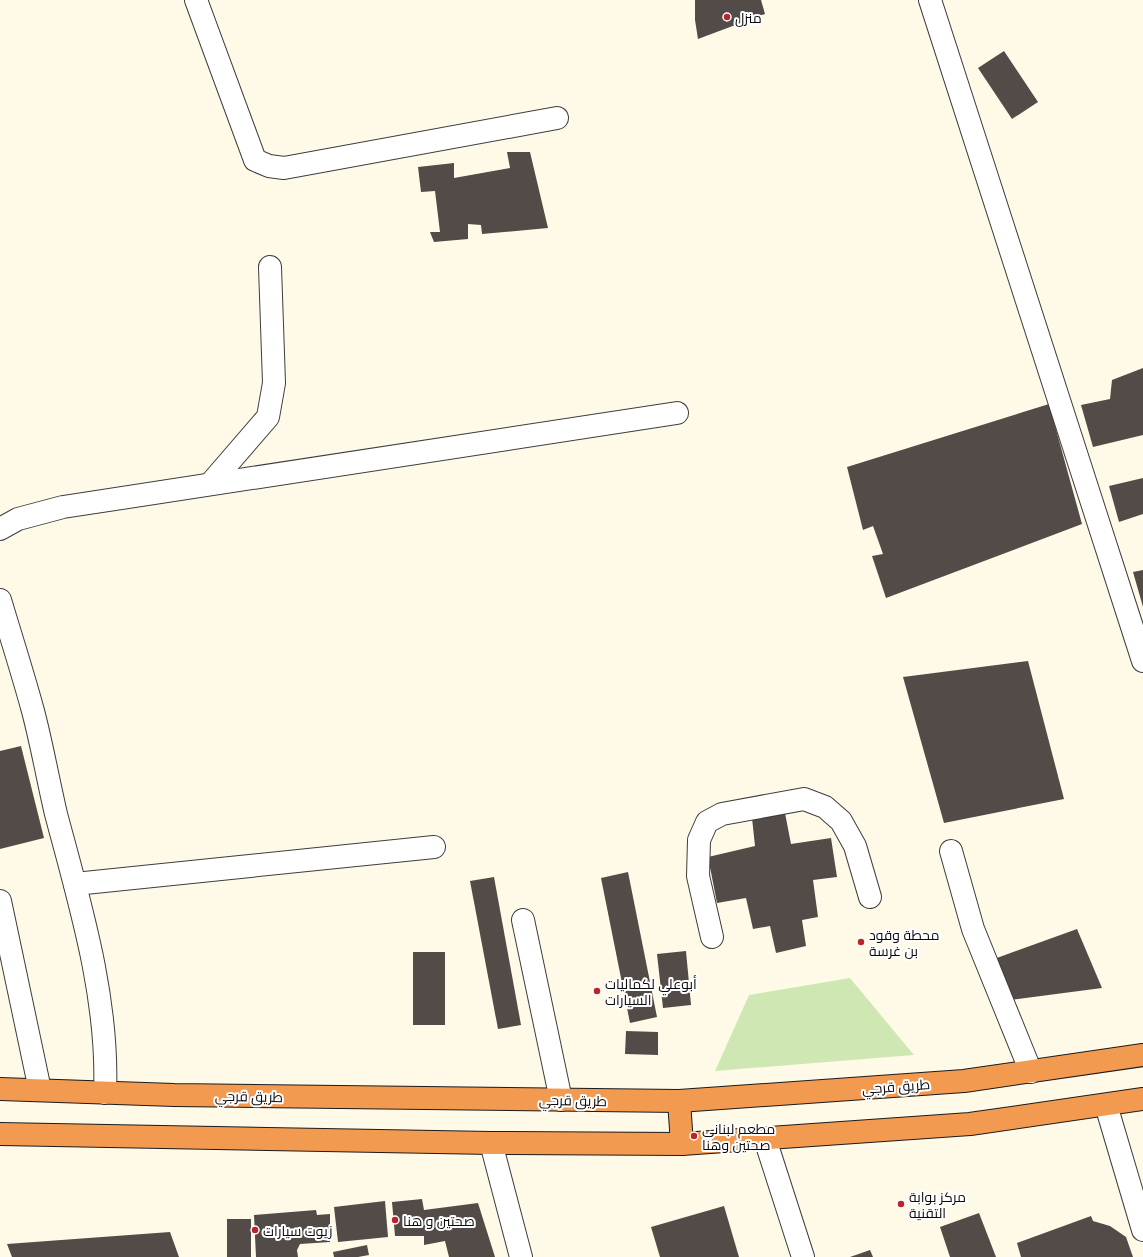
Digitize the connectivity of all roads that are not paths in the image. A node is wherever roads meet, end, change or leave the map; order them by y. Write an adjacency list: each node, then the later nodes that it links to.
1 (196, 0): 3 (street)
2 (930, 0): 9 (street)
3 (557, 118)
4 (270, 267): 6 (street)
5 (676, 413): 6 (street)
6 (211, 483): 7 (street)
7 (0, 529)
8 (0, 600): 12 (street)
9 (1143, 661)
10 (434, 847): 12 (street)
11 (952, 851): 18 (street)
12 (75, 884): 21 (street)
13 (870, 897): 16 (street)
14 (0, 901): 20 (street)
15 (523, 920): 23 (street)
16 (712, 937)
17 (1143, 1055): 18 (highway, طريق قرجي)
18 (1030, 1072): 24 (highway, طريق قرجي)
19 (0, 1089): 20 (highway, طريق قرجي)
20 (40, 1090): 21 (highway, طريق قرجي)
21 (105, 1093): 23 (highway, طريق قرجي)
22 (1143, 1099): 25 (highway)
23 (561, 1100): 24 (highway, طريق قرجي)
24 (679, 1101): 31 (highway)
25 (1106, 1105): 28 (highway); 32 (street)
26 (0, 1134): 27 (highway)
27 (44, 1135): 29 (highway); 30 (highway)
28 (765, 1139): 31 (highway); 34 (street)
29 (0, 1141)
30 (491, 1143): 31 (highway); 33 (street)
31 (682, 1144)
32 (1143, 1230)
33 (521, 1257)
34 (803, 1257)

